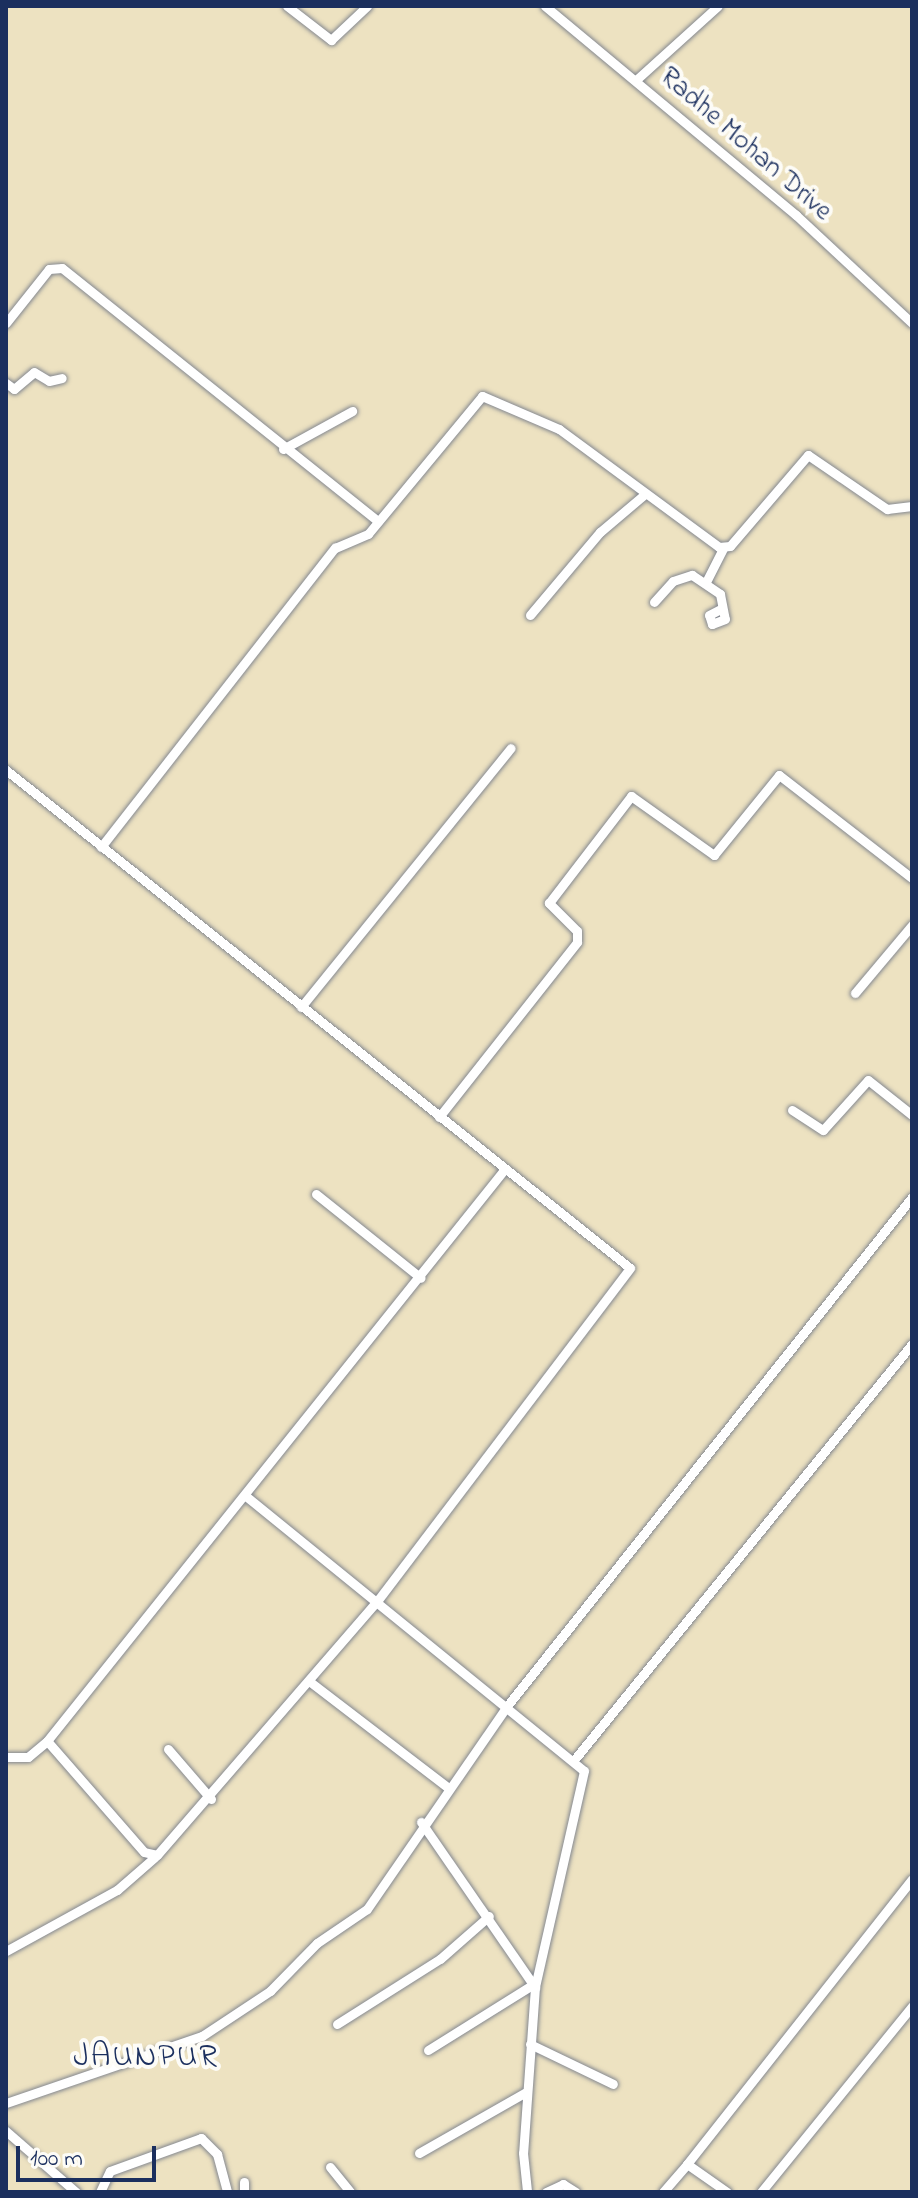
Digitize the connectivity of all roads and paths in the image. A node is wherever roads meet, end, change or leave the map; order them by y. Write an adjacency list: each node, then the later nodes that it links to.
1 (287, 6): 2 (street)
2 (367, 6)
3 (545, 6): 5 (street, Radhe Mohan Drive)
4 (718, 6): 5 (street)
5 (636, 80): 7 (street, Radhe Mohan Drive)
6 (6, 323): 11 (street)
7 (912, 323)
8 (62, 378): 9 (street)
9 (6, 383)
10 (352, 411): 11 (street)
11 (283, 449): 14 (street)
12 (645, 494): 14 (street); 15 (street); 19 (street)
13 (912, 506): 15 (street)
14 (378, 521): 22 (street)
15 (724, 547): 16 (street)
16 (707, 580): 17 (street); 18 (street)
17 (654, 602)
18 (721, 609)
19 (530, 615)
20 (511, 748): 26 (street)
21 (6, 770): 22 (street)
22 (101, 847): 26 (street)
23 (912, 878): 29 (street)
24 (912, 925): 25 (street)
25 (855, 993)
26 (301, 1007): 29 (street)
27 (792, 1110): 28 (street)
28 (912, 1115)
29 (439, 1117): 30 (street)
30 (504, 1170): 33 (street); 36 (street)
31 (316, 1194): 33 (street)
32 (912, 1197): 38 (street)
33 (421, 1278): 35 (street)
34 (912, 1344): 42 (street)
35 (247, 1497): 36 (street); 39 (street)
36 (377, 1601): 37 (street); 38 (street)
37 (309, 1681): 43 (street); 44 (street)
38 (507, 1706): 42 (street); 43 (street)
39 (47, 1741): 41 (street); 46 (street)
40 (168, 1749): 44 (street)
41 (6, 1757)
42 (574, 1760): 50 (street)
43 (447, 1787): 45 (street)
44 (211, 1799): 46 (street)
45 (421, 1822): 48 (street); 57 (street)
46 (155, 1857): 49 (street)
47 (912, 1879): 60 (street)
48 (489, 1916): 50 (street); 52 (street)
49 (6, 1951)
50 (533, 1986): 53 (street); 54 (street)
51 (912, 2006): 71 (street)
52 (337, 2024)
53 (530, 2044): 55 (street); 56 (street)
54 (428, 2050)
55 (613, 2084)
56 (526, 2092): 59 (street); 66 (street)
57 (6, 2103)
58 (6, 2131): 62 (street)
59 (419, 2153)
60 (687, 2164): 69 (street); 70 (street)
61 (330, 2167): 65 (street)
62 (76, 2192)
63 (100, 2192): 64 (street)
64 (227, 2192)
65 (350, 2192)
66 (527, 2192)
67 (546, 2192): 68 (street)
68 (576, 2192)
69 (663, 2192)
70 (727, 2192)
71 (761, 2192)

